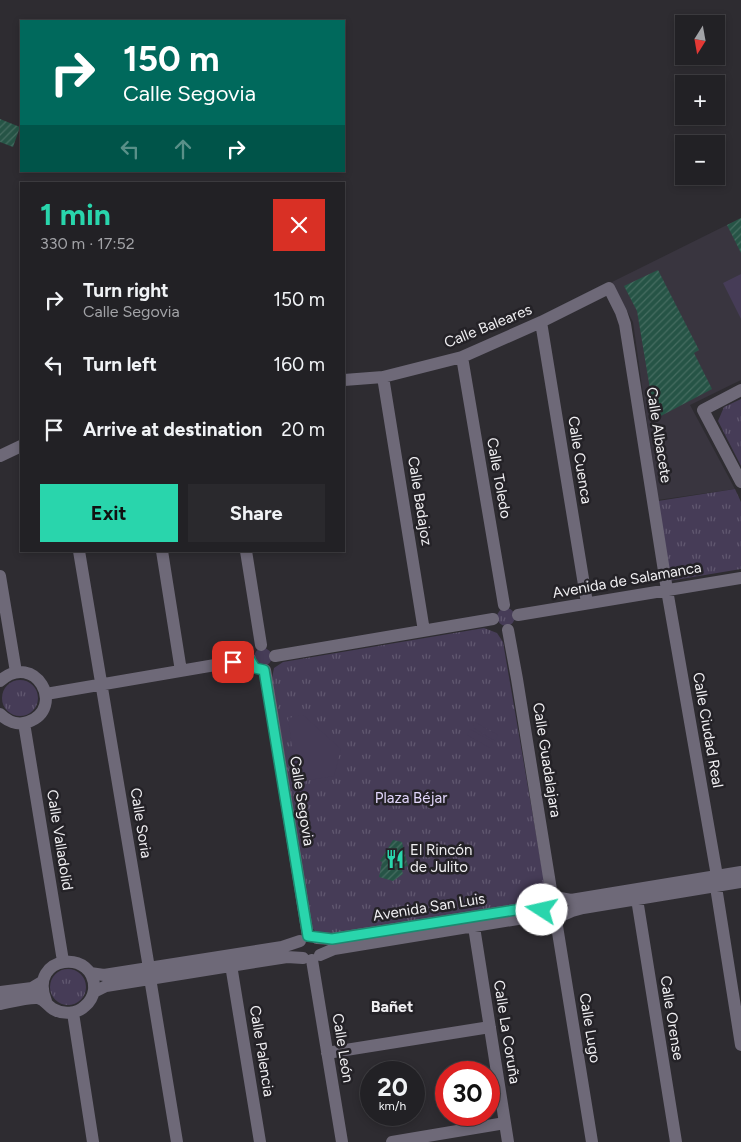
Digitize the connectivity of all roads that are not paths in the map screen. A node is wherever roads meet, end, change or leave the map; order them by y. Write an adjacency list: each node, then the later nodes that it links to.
1 (609, 288): 2 (street, Calle Baleares); 15 (street, Calle Albacete)
2 (541, 322): 3 (street, Calle Baleares); 16 (street, Calle Cuenca)
3 (462, 357): 4 (street, Calle Baleares); 17 (street, Calle Toledo)
4 (383, 377): 5 (street, Calle Baleares); 21 (street, Calle Badajoz)
5 (345, 380)
6 (741, 390): 9 (street)
7 (20, 446): 8 (street)
8 (0, 456)
9 (741, 482)
10 (79, 552): 29 (street, Calle Soria)
11 (162, 552): 26 (street)
12 (246, 552): 22 (street)
13 (0, 576): 27 (street)
14 (741, 578): 15 (street, Avenida de Salamanca)
15 (667, 590): 16 (street, Avenida de Salamanca); 34 (street, Calle Ciudad Real)
16 (587, 603): 18 (street, Avenida de Salamanca)
17 (504, 605): 18 (street); 19 (street)
18 (518, 616): 20 (street)
19 (493, 619): 20 (street); 21 (street)
20 (508, 630): 36 (street, Calle Guadalajara)
21 (424, 631): 23 (street)
22 (261, 645): 23 (street); 24 (street)
23 (275, 656): 25 (street)
24 (250, 660): 25 (street); 26 (street)
25 (264, 670): 40 (street, Calle Segovia)
26 (181, 671): 29 (street)
27 (16, 672): 28 (street); 30 (street)
28 (0, 681)
29 (101, 685): 30 (street); 45 (street, Calle Soria)
30 (46, 694): 32 (street)
31 (0, 714): 32 (street)
32 (24, 724): 42 (street, Calle Valladolid)
33 (741, 872): 34 (street, Avenida San Luis)
34 (716, 881): 35 (street, Avenida San Luis); 36 (street, Avenida San Luis); 37 (street, Avenida San Luis); 53 (street, Calle Ciudad Real)
35 (741, 882)
36 (552, 899): 38 (street); 38 (street); 40 (street, Avenida San Luis)
37 (637, 899): 38 (street, Avenida San Luis); 63 (street, Calle Orense)
38 (555, 917): 39 (street, Avenida San Luis); 62 (street, Calle Lugo)
39 (474, 927): 41 (street, Avenida San Luis); 52 (street, Calle La Coruña)
40 (308, 939): 41 (street); 41 (street); 45 (street, Avenida San Luis)
41 (312, 957): 43 (street, Avenida San Luis); 54 (street, Calle León)
42 (63, 961): 44 (street); 46 (street)
43 (231, 966): 45 (street, Avenida San Luis); 58 (street, Calle Palencia)
44 (90, 973): 45 (street, Avenida San Luis); 48 (street)
45 (149, 973): 48 (street, Avenida San Luis); 57 (street, Calle Soria)
46 (42, 982): 47 (street); 49 (street)
47 (0, 992)
48 (94, 992): 51 (street)
49 (46, 1001): 50 (street); 51 (street)
50 (0, 1004)
51 (73, 1013): 56 (street)
52 (490, 1027): 54 (street); 55 (street, Calle La Coruña)
53 (741, 1046)
54 (327, 1053): 59 (street, Calle León)
55 (505, 1123): 60 (street); 61 (street, Calle La Coruña)
56 (93, 1142)
57 (177, 1142)
58 (260, 1142)
59 (342, 1142)
60 (392, 1142)
61 (508, 1142)
62 (592, 1142)
63 (676, 1142)

